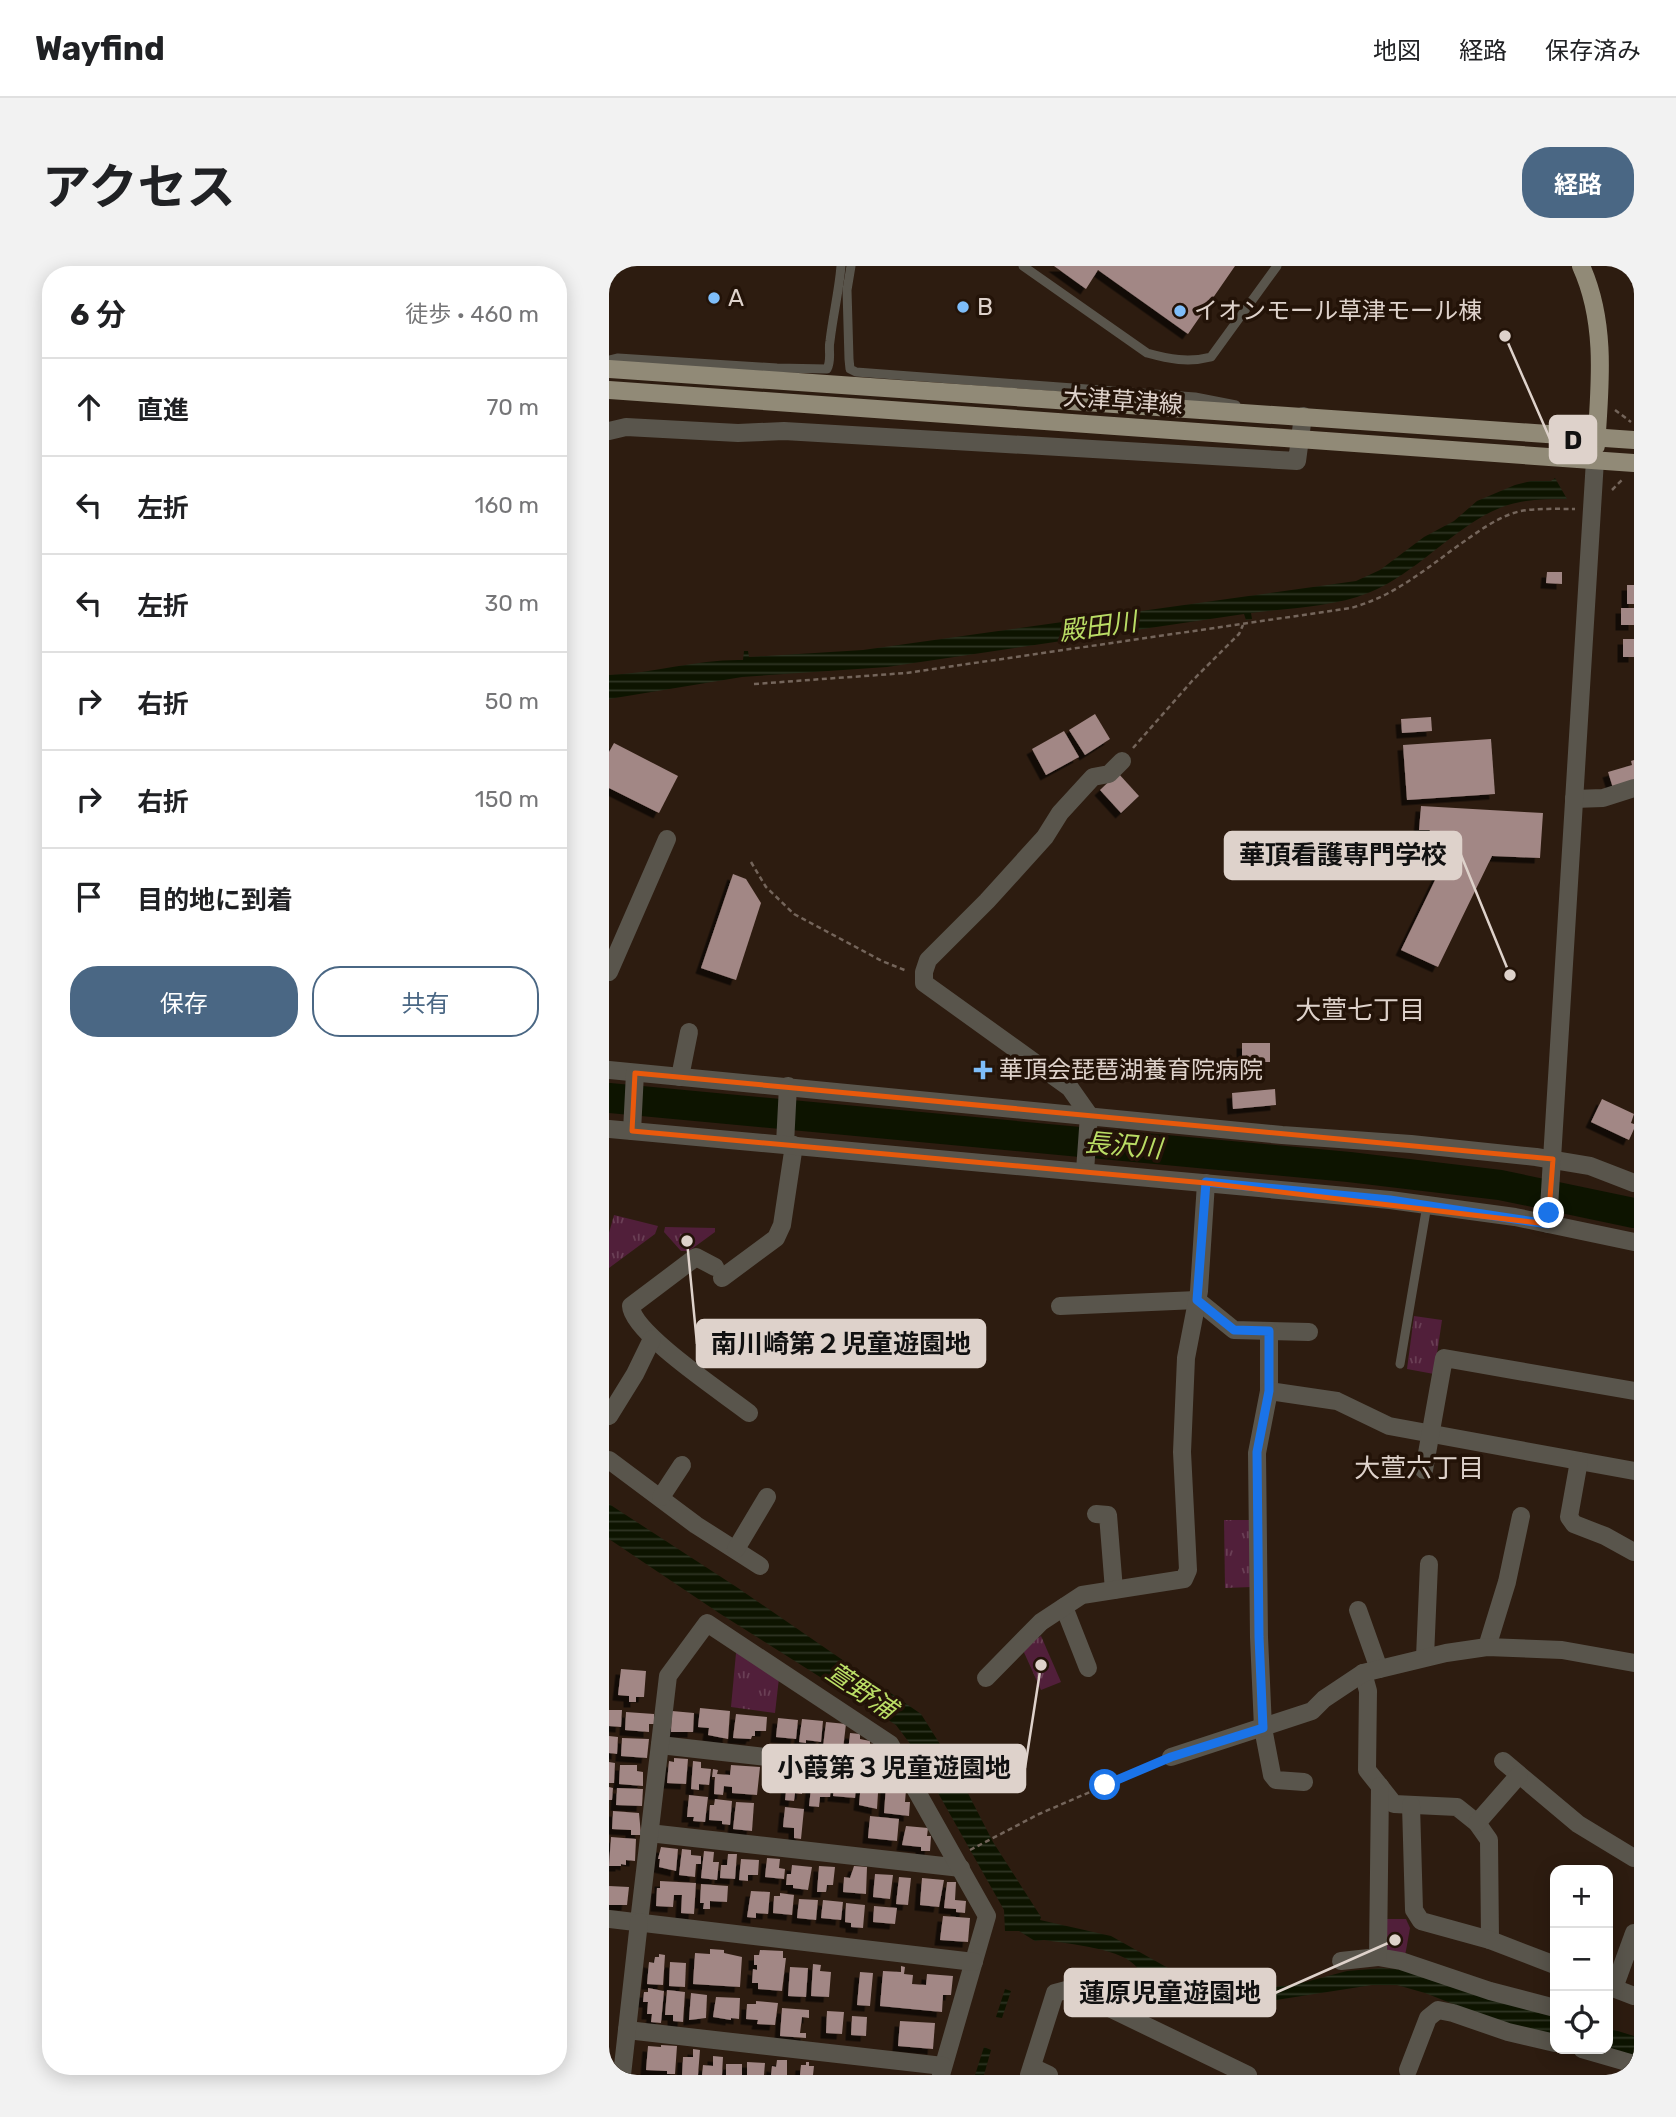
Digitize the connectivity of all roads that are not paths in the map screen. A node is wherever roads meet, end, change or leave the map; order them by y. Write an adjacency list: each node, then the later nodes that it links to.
1 (841, 266): 6 (lane)
2 (851, 266): 9 (lane)
3 (1023, 266): 4 (lane)
4 (1277, 266)
5 (1581, 266): 12 (main road)
6 (609, 360)
7 (609, 369): 9 (main road, 大津草津線)
8 (609, 390): 13 (main road, 大津草津線)
9 (1280, 414): 10 (main road, 大津草津線)
10 (1303, 416): 12 (main road, 大津草津線); 13 (street)
11 (609, 431): 13 (street)
12 (1596, 437): 14 (main road, 大津草津線); 15 (main road)
13 (1300, 438): 15 (main road, 大津草津線)
14 (1634, 440)
15 (1595, 460): 16 (main road, 大津草津線); 19 (street)
16 (1634, 463)
17 (1122, 761): 27 (street)
18 (1634, 788): 19 (street)
19 (1574, 799): 31 (street)
20 (667, 839): 21 (street)
21 (609, 972)
22 (689, 1032): 24 (street)
23 (609, 1070): 25 (street)
24 (680, 1077): 25 (street); 26 (street)
25 (634, 1078): 28 (street)
26 (787, 1089): 27 (street); 30 (street)
27 (1089, 1117): 31 (street); 32 (street)
28 (632, 1127): 29 (street); 30 (street)
29 (609, 1129)
30 (788, 1142): 32 (street); 42 (street)
31 (1552, 1163): 34 (street); 36 (street)
32 (1086, 1167): 33 (street)
33 (1206, 1182): 35 (street); 38 (street)
34 (1634, 1183)
35 (1427, 1205): 36 (street); 43 (lane)
36 (1548, 1218): 37 (street)
37 (1634, 1242)
38 (1197, 1300): 39 (street); 40 (street); 62 (street)
39 (1060, 1306)
40 (1269, 1331): 41 (street); 44 (street)
41 (1309, 1332)
42 (652, 1339): 46 (street); 47 (street)
43 (1400, 1364)
44 (1269, 1391): 48 (street); 71 (street)
45 (1634, 1391): 48 (street)
46 (749, 1413)
47 (609, 1416)
48 (1430, 1434): 50 (street); 52 (street)
49 (609, 1460): 54 (street)
50 (1579, 1461): 53 (street); 59 (street)
51 (682, 1465): 54 (street)
52 (1424, 1470)
53 (1634, 1471)
54 (661, 1497): 58 (street)
55 (767, 1497): 58 (street)
56 (1096, 1514): 62 (street)
57 (1521, 1516): 65 (street)
58 (736, 1549): 61 (street)
59 (1634, 1552)
60 (1429, 1564): 66 (street)
61 (760, 1566)
62 (1114, 1590): 63 (street)
63 (1064, 1607): 68 (street); 70 (street)
64 (1358, 1610): 69 (street)
65 (1487, 1647): 66 (street); 67 (street)
66 (1425, 1657): 69 (street)
67 (1634, 1663)
68 (1088, 1668)
69 (1371, 1671): 71 (street); 78 (street)
70 (986, 1678)
71 (1263, 1728): 73 (street); 77 (street)
72 (660, 1745): 75 (street); 75 (street); 81 (street)
73 (1171, 1757)
74 (1503, 1761): 76 (street)
75 (907, 1773): 83 (street)
76 (1519, 1774): 80 (street); 82 (street)
77 (1304, 1782)
78 (1380, 1786): 79 (street); 88 (street)
79 (1411, 1805): 80 (street); 87 (street)
80 (1477, 1823): 87 (street)
81 (649, 1833): 83 (street); 85 (street)
82 (1634, 1858)
83 (963, 1860): 90 (street)
84 (609, 1919): 85 (street)
85 (639, 1922): 90 (street); 96 (street)
86 (1634, 1933): 92 (street)
87 (1490, 1940): 91 (street)
88 (1378, 1957): 89 (street); 95 (street)
89 (1342, 1961)
90 (974, 1962): 101 (street)
91 (1550, 1963)
92 (1613, 1982)
93 (1613, 1988): 94 (street)
94 (1634, 1996)
95 (1550, 2007)
96 (627, 2030): 101 (street); 104 (street)
97 (1550, 2042): 100 (street)
98 (1599, 2054): 99 (street)
99 (1634, 2064)
100 (1408, 2070)
101 (942, 2071)
102 (1030, 2071): 103 (street); 105 (street)
103 (1239, 2073)
104 (622, 2075)
105 (1049, 2075)

